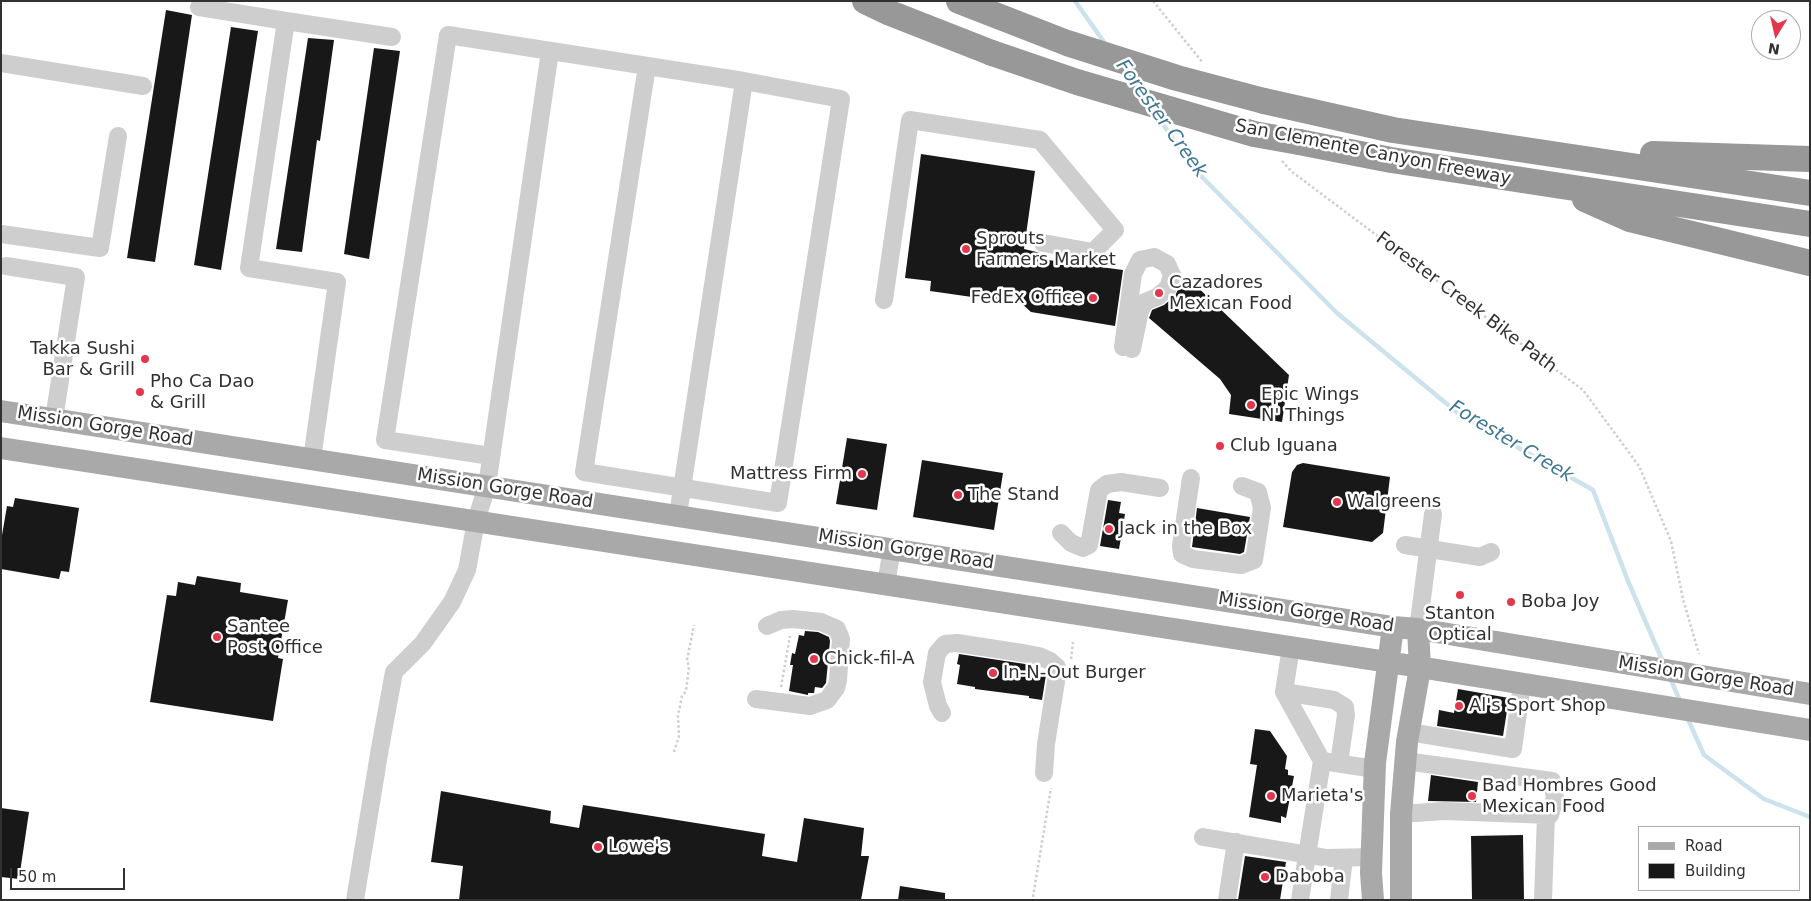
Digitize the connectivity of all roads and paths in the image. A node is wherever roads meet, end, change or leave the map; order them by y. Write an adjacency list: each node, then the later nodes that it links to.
1 (865, 1): 14 (highway, San Clemente Canyon Freeway, bridge)
2 (959, 1): 15 (highway, San Clemente Canyon Freeway, bridge)
3 (1154, 1): 9 (path)
4 (199, 7): 5 (street)
5 (286, 21): 6 (street); 30 (street)
6 (392, 37)
7 (550, 51): 10 (street); 29 (street); 29 (street)
8 (1, 63): 12 (street)
9 (1204, 64)
10 (647, 66): 11 (street); 34 (street)
11 (744, 81): 34 (street); 34 (street)
12 (143, 86)
13 (118, 136): 20 (street)
14 (1289, 150): 17 (highway, San Clemente Canyon Freeway); 51 (path, Forester Creek Bike Path)
15 (1536, 151): 16 (highway); 18 (highway, San Clemente Canyon Freeway)
16 (1810, 159)
17 (1557, 186): 19 (highway, San Clemente Canyon Freeway); 22 (highway)
18 (1810, 193)
19 (1810, 224)
20 (1, 234)
21 (1043, 243): 24 (street)
22 (1810, 263)
23 (6, 266): 27 (street)
24 (884, 300)
25 (1128, 348): 25 (street)
26 (1, 411): 27 (main road, Mission Gorge Road)
27 (54, 419): 30 (main road, Mission Gorge Road)
28 (1, 448): 38 (main road, Mission Gorge Road)
29 (491, 456): 32 (street)
30 (312, 459): 32 (main road, Mission Gorge Road)
31 (1191, 478): 33 (street)
32 (487, 486): 37 (main road, Mission Gorge Road); 38 (street)
33 (1242, 486)
34 (683, 487): 37 (street)
35 (1160, 488): 39 (street)
36 (1433, 514): 42 (street)
37 (678, 515): 41 (main road, Mission Gorge Road)
38 (476, 521): 44 (main road, Mission Gorge Road); 74 (street)
39 (1061, 533)
40 (1405, 545): 42 (street)
41 (892, 548): 44 (street); 48 (main road, Mission Gorge Road)
42 (1428, 549): 43 (street); 49 (street)
43 (1491, 552)
44 (886, 585): 50 (main road, Mission Gorge Road)
45 (793, 619): 47 (street); 58 (path); 58 (street)
46 (694, 625): 62 (path)
47 (767, 626)
48 (1393, 627): 49 (main road, Mission Gorge Road); 52 (main road)
49 (1418, 629): 53 (main road); 56 (main road, Mission Gorge Road)
50 (1290, 647): 52 (main road, Mission Gorge Road); 55 (street)
51 (1699, 654)
52 (1388, 662): 53 (main road, Mission Gorge Road); 65 (main road)
53 (1420, 668): 54 (main road, Mission Gorge Road); 61 (main road)
54 (1522, 684): 60 (main road, Mission Gorge Road); 61 (street)
55 (1284, 692): 64 (street); 64 (street)
56 (1810, 694)
57 (756, 699): 58 (street)
58 (779, 702)
59 (942, 713): 66 (street)
60 (1810, 730)
61 (1409, 732): 63 (main road)
62 (674, 752)
63 (1406, 761): 67 (main road); 68 (street)
64 (1331, 762): 65 (street); 71 (street)
65 (1375, 769): 72 (main road)
66 (1044, 773)
67 (1401, 814): 68 (street); 79 (main road)
68 (1546, 814): 80 (street)
69 (1203, 837): 70 (street)
70 (1236, 842): 71 (street); 75 (street)
71 (1307, 854): 73 (street); 76 (street)
72 (1372, 857): 73 (street); 78 (main road)
73 (1344, 858): 77 (street)
74 (355, 900)
75 (1227, 900)
76 (1300, 900)
77 (1339, 900)
78 (1373, 900)
79 (1402, 900)
80 (1543, 900)

